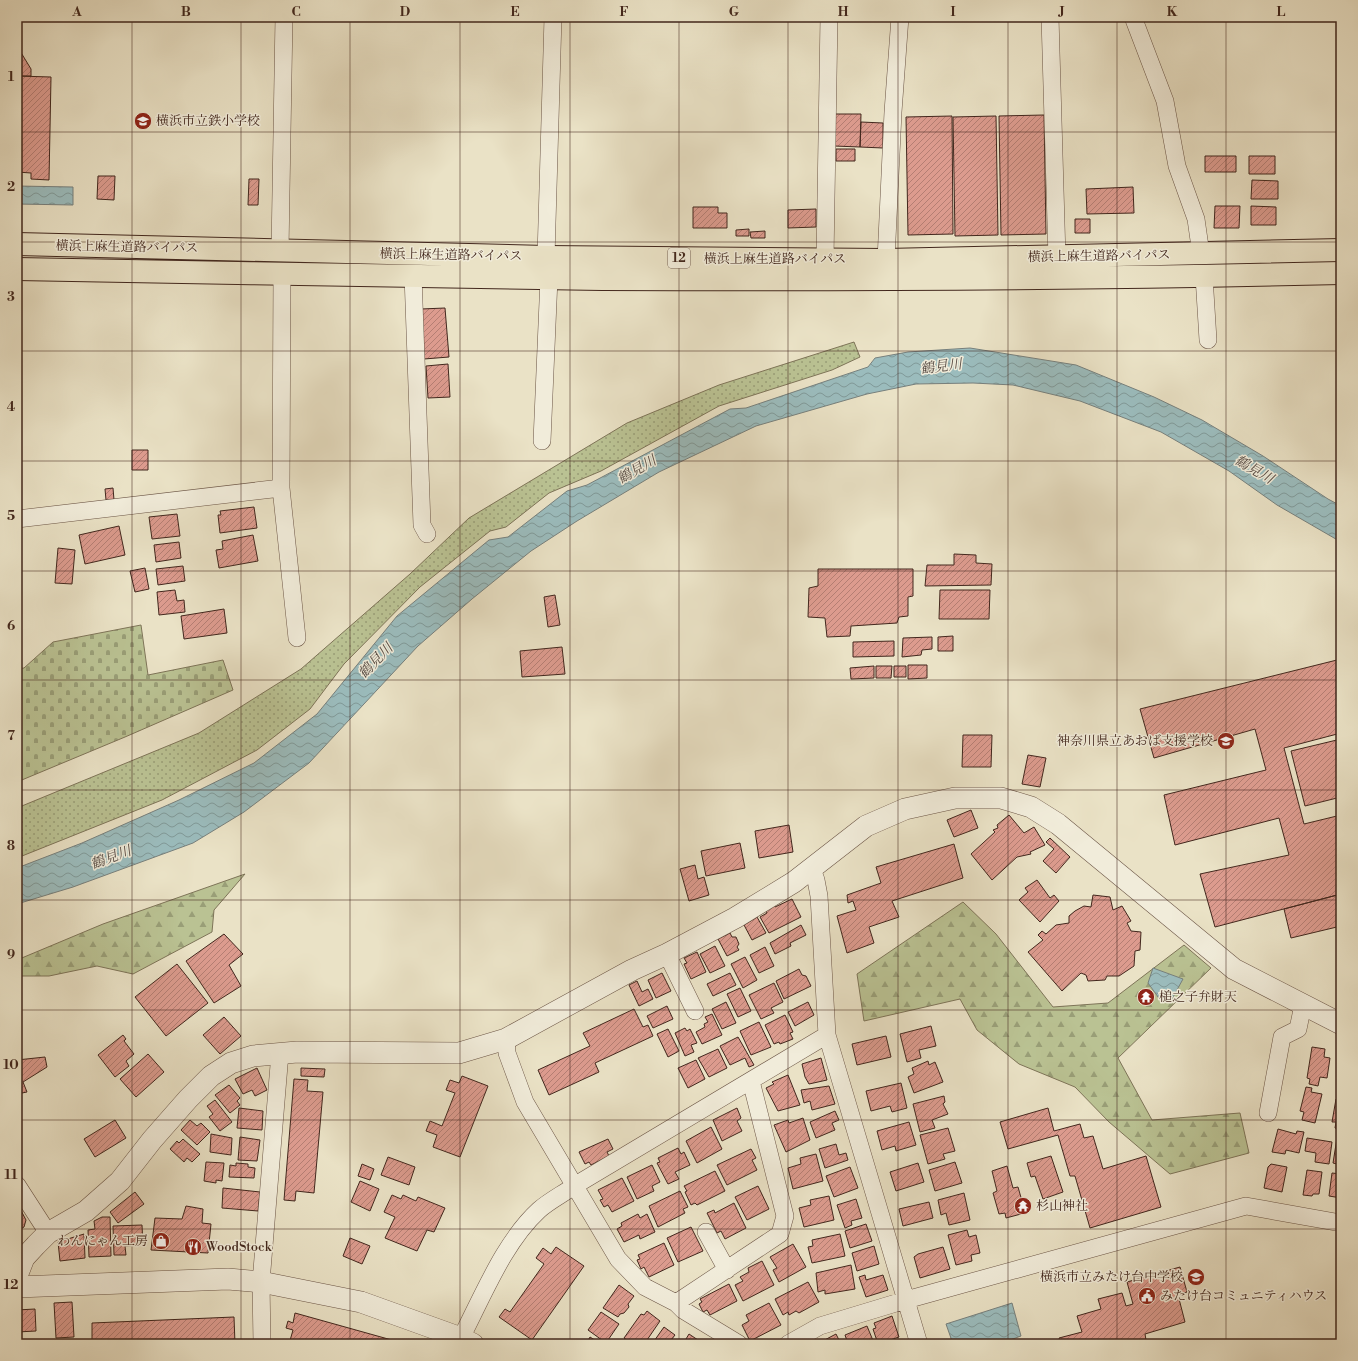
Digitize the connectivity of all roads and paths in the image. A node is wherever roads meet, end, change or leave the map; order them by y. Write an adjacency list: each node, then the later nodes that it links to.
1 (284, 17): 8 (street)
2 (553, 17): 14 (street)
3 (829, 17): 12 (street)
4 (900, 17): 13 (street)
5 (1050, 17): 11 (street)
6 (1133, 17): 10 (street)
7 (17, 244): 8 (main road, 横浜上麻生道路バイパス / 12)
8 (280, 250): 14 (main road, 横浜上麻生道路バイパス / 12)
9 (1341, 250): 10 (main road, 横浜上麻生道路バイパス / 12)
10 (1201, 254): 11 (main road, 横浜上麻生道路バイパス / 12)
11 (1056, 258): 13 (main road, 横浜上麻生道路バイパス / 12)
12 (825, 259): 13 (main road, 横浜上麻生道路バイパス / 12); 14 (main road, 横浜上麻生道路バイパス / 12)
13 (886, 260)
14 (547, 267): 18 (main road, 横浜上麻生道路バイパス / 12); 19 (main road, 横浜上麻生道路バイパス / 12); 21 (street)
15 (17, 269): 17 (main road, 横浜上麻生道路バイパス / 12)
16 (1341, 272): 19 (main road, 横浜上麻生道路バイパス / 12)
17 (282, 273): 18 (main road, 横浜上麻生道路バイパス / 12); 22 (street)
18 (412, 275): 24 (street)
19 (1204, 276): 20 (street)
20 (1208, 340)
21 (542, 441)
22 (281, 488): 23 (street); 25 (street)
23 (17, 519)
24 (427, 534)
25 (297, 638)
26 (812, 869): 27 (street); 28 (street); 31 (street)
27 (667, 954): 29 (street); 32 (street)
28 (1303, 1005): 30 (street); 35 (street)
29 (695, 1011)
30 (1341, 1024)
31 (827, 1035): 34 (street); 45 (street)
32 (506, 1039): 33 (street); 37 (street)
33 (280, 1053): 40 (street); 43 (street)
34 (752, 1081): 37 (street); 41 (street)
35 (1268, 1112)
36 (17, 1185): 40 (street)
37 (574, 1186): 46 (street); 47 (street)
38 (1341, 1222): 45 (street)
39 (706, 1232): 41 (street)
40 (48, 1233): 42 (street)
41 (727, 1270): 46 (street)
42 (17, 1276)
43 (261, 1282): 44 (street); 47 (street); 48 (street)
44 (17, 1286)
45 (906, 1300): 50 (street); 51 (street)
46 (676, 1303): 49 (street)
47 (467, 1341)
48 (262, 1344)
49 (739, 1344)
50 (788, 1344)
51 (919, 1344)

